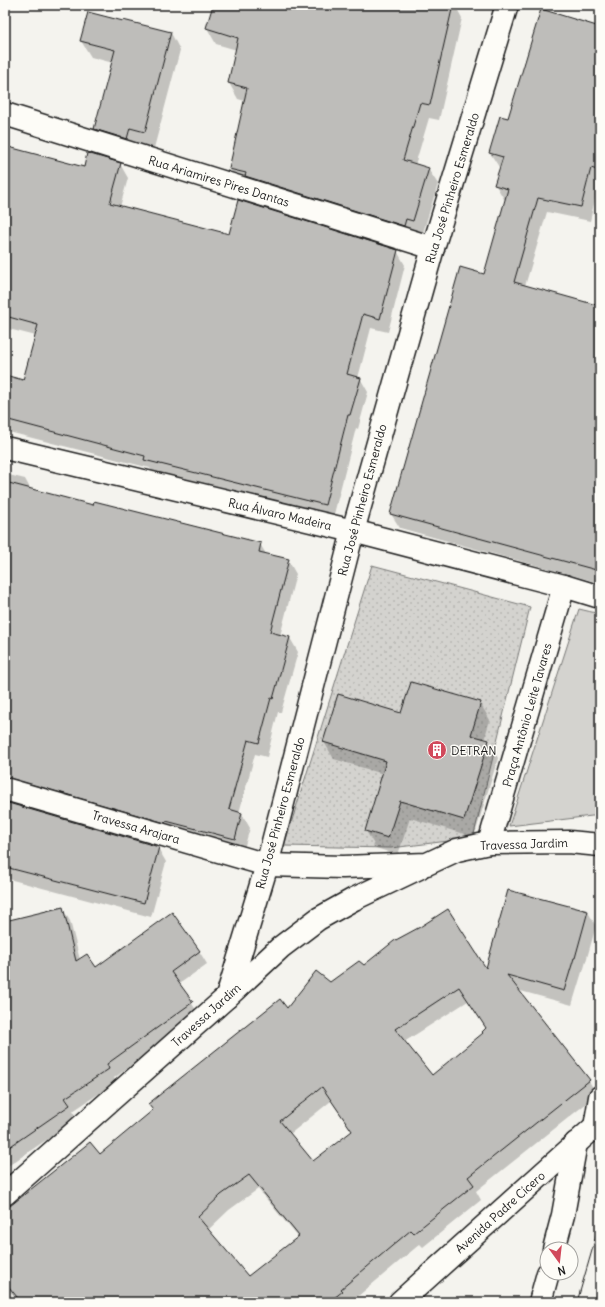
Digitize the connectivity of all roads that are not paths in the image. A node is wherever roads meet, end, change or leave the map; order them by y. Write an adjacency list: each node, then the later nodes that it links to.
1 (507, 5): 3 (street, Rua José Pinheiro Esmeraldo)
2 (5, 114): 3 (street, Rua Ariamires Pires Dantas)
3 (433, 248): 5 (street, Rua José Pinheiro Esmeraldo)
4 (5, 448): 5 (street, Rua Álvaro Madeira)
5 (353, 531): 6 (street, Rua Álvaro Madeira); 12 (street, Rua José Pinheiro Esmeraldo)
6 (564, 586): 7 (street, Rua Álvaro Madeira); 9 (street, Praça Antônio Leite Tavares)
7 (600, 597)
8 (5, 789): 12 (street, Travessa Arajara)
9 (489, 844): 10 (street, Travessa Jardim); 11 (street, Travessa Jardim)
10 (600, 845)
11 (427, 864): 12 (street, Travessa Jardim); 13 (street, Travessa Jardim)
12 (267, 865): 13 (street, Rua José Pinheiro Esmeraldo)
13 (227, 997): 17 (street, Travessa Jardim)
14 (600, 1097): 15 (street)
15 (597, 1125): 16 (street, Avenida Padre Cícero)
16 (576, 1143): 18 (street); 20 (street, Avenida Padre Cícero)
17 (5, 1194)
18 (556, 1241)
19 (546, 1281): 21 (street)
20 (400, 1302)
21 (540, 1302)

